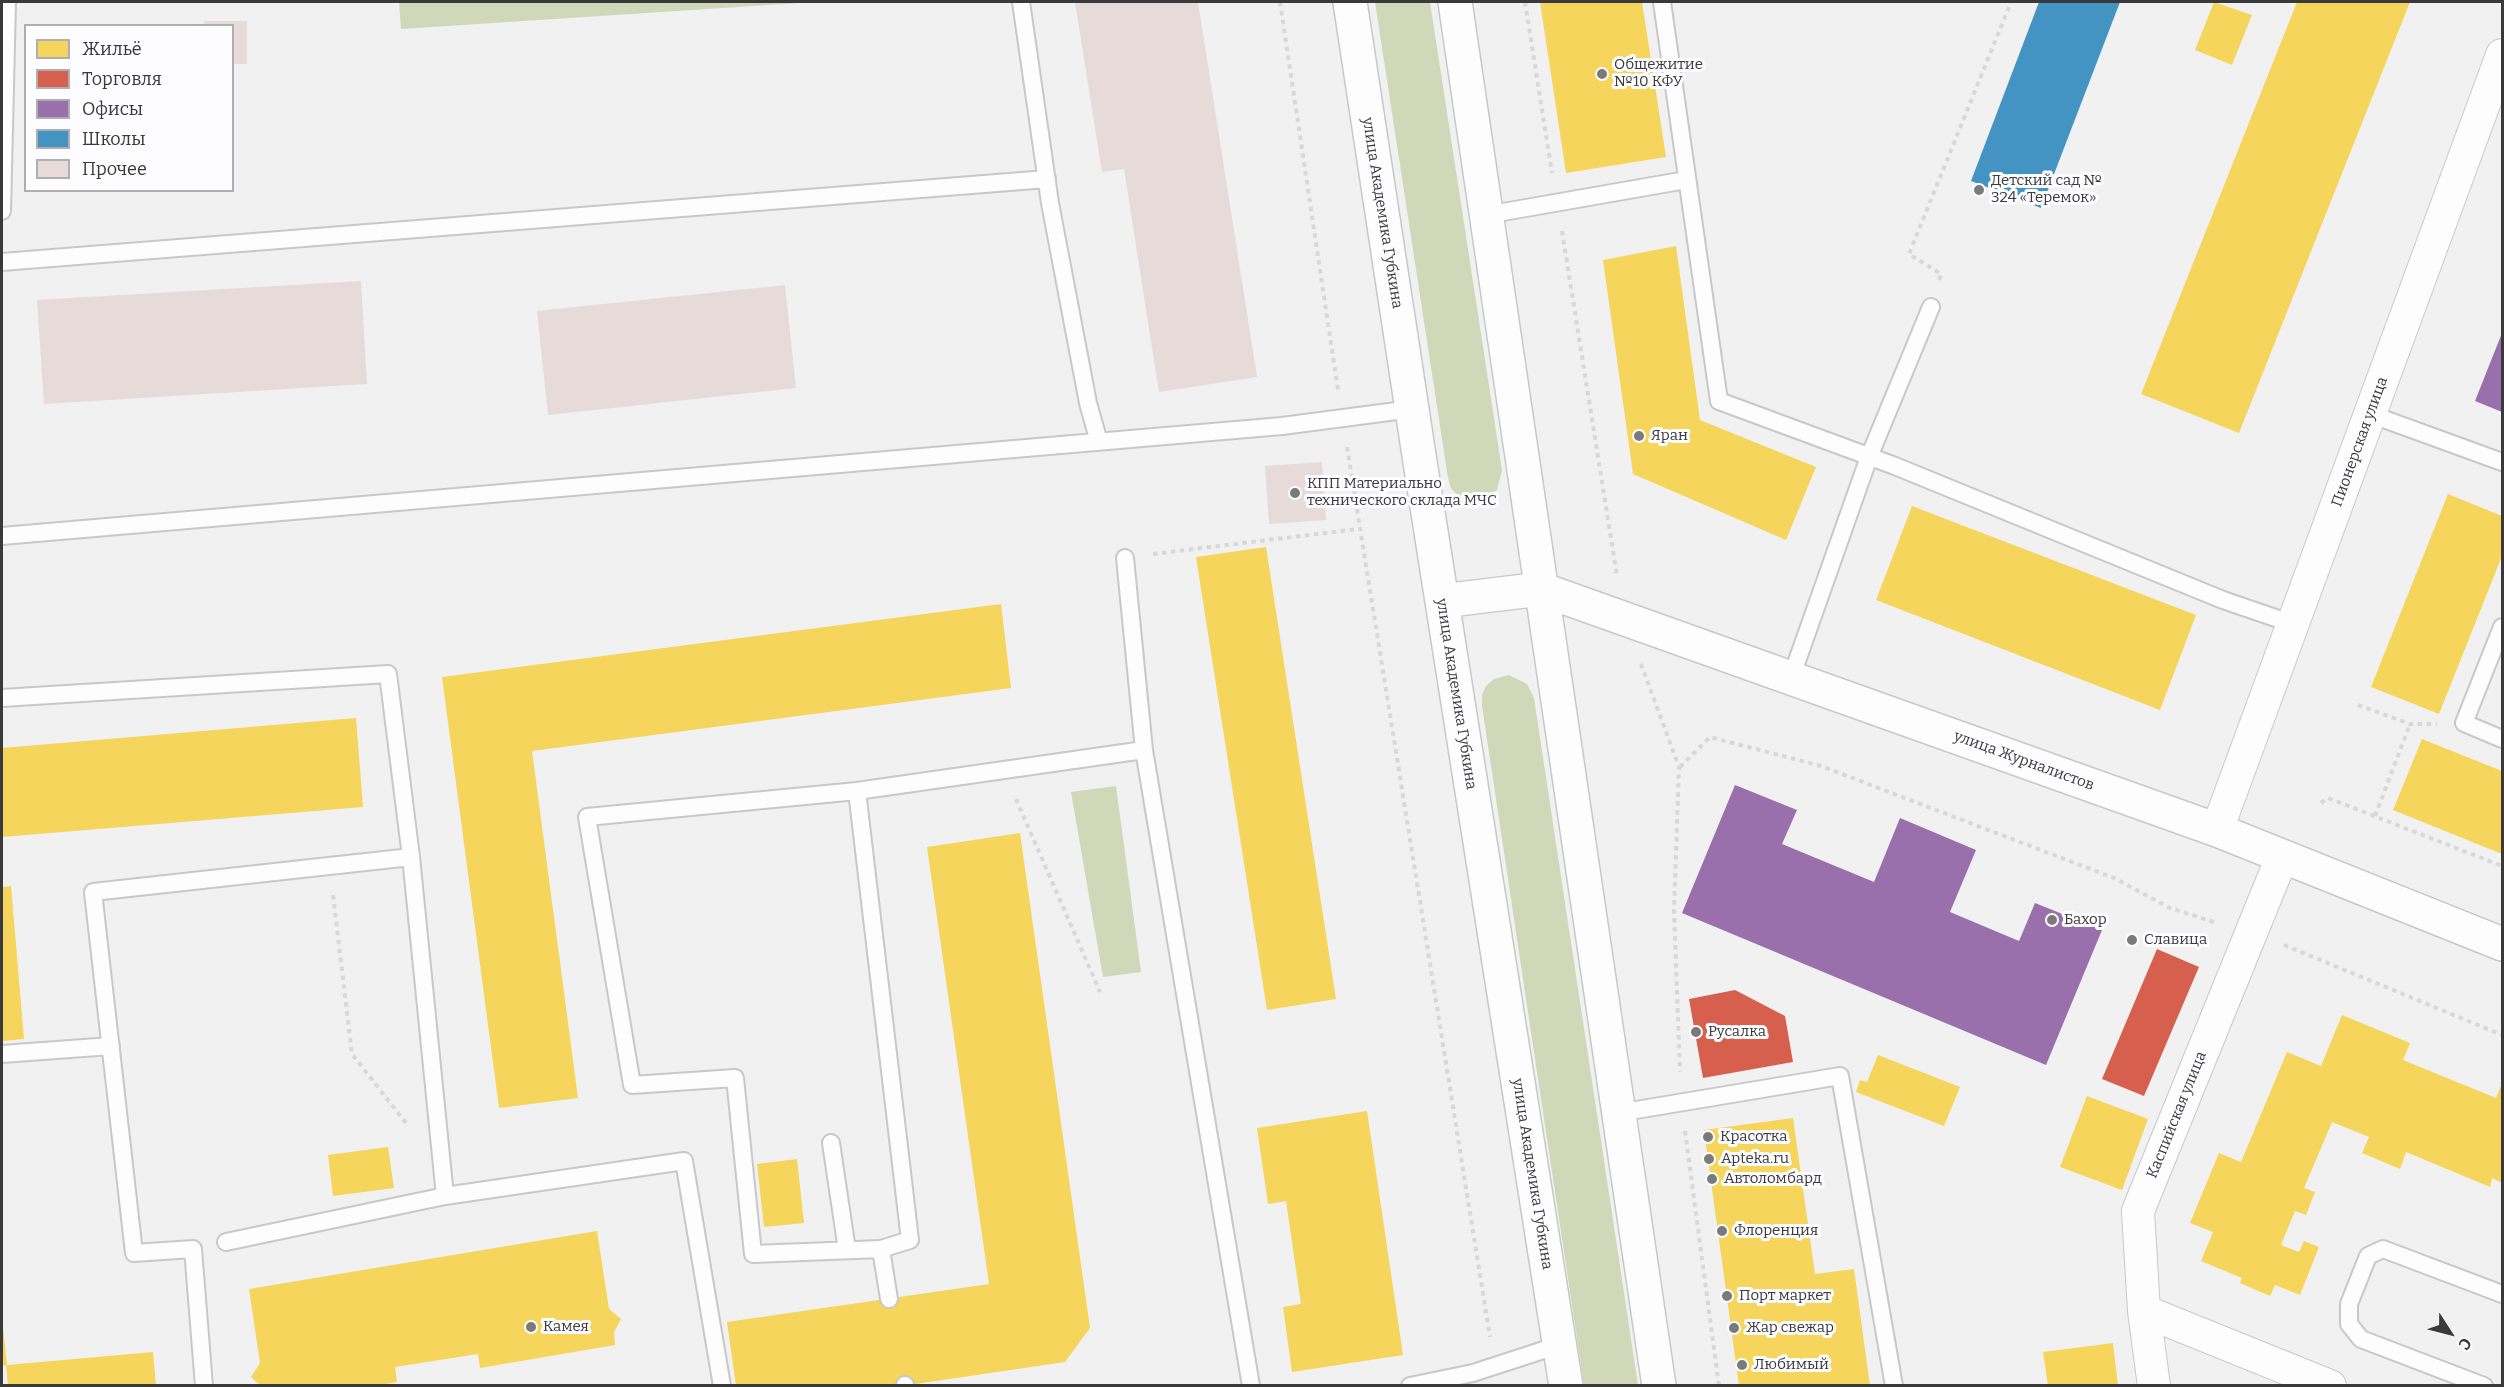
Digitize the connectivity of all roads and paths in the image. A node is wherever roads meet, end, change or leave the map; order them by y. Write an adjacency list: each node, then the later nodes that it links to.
1 (7, 2): 14 (lane)
2 (1021, 2): 11 (lane)
3 (1280, 2): 20 (path)
4 (1350, 2): 18 (street, улица Академика Губкина)
5 (1455, 2): 15 (street)
6 (1525, 2): 13 (path)
7 (1662, 2): 12 (lane)
8 (2012, 2): 17 (path)
9 (2502, 55): 10 (street, Пионерская улица)
10 (2493, 110): 19 (street, Пионерская улица)
11 (1047, 179): 16 (lane); 21 (lane)
12 (1686, 180): 13 (lane); 22 (lane)
13 (1557, 203): 15 (lane); 29 (path)
14 (2, 211)
15 (1486, 215): 27 (street)
16 (2, 262)
17 (1931, 307): 22 (lane)
18 (1412, 409): 20 (lane); 28 (street, улица Академика Губкина)
19 (2370, 414): 23 (lane); 30 (street, Пионерская улица)
20 (1343, 419): 21 (lane); 24 (path)
21 (1099, 442): 25 (lane)
22 (1869, 457): 30 (lane); 32 (lane)
23 (2502, 462)
24 (1358, 529): 26 (path); 67 (path)
25 (2, 536)
26 (1125, 558): 38 (lane)
27 (1541, 590): 28 (street); 29 (street, улица Журналистов); 56 (street)
28 (1442, 601): 66 (street, улица Академика Губкина)
29 (1624, 619): 32 (street, улица Журналистов); 39 (path)
30 (2293, 624): 44 (street, Пионерская улица)
31 (2502, 627): 35 (lane)
32 (1791, 678): 44 (street, улица Журналистов)
33 (2, 698): 45 (lane)
34 (2358, 705): 36 (path)
35 (2464, 723): 36 (path); 37 (lane)
36 (2410, 724): 43 (path)
37 (2502, 739)
38 (1144, 750): 40 (lane); 70 (lane)
39 (1679, 767): 49 (path); 55 (path)
40 (857, 791): 61 (lane); 62 (lane)
41 (2321, 803): 43 (path)
42 (1021, 814): 51 (path)
43 (2375, 816): 48 (path)
44 (2217, 830): 46 (street, улица Журналистов)
45 (411, 857): 47 (lane); 58 (lane)
46 (2282, 857): 49 (street, Каспийская улица); 50 (street, улица Журналистов)
47 (329, 866): 53 (lane); 58 (path)
48 (2502, 866)
49 (2251, 933): 52 (path); 65 (street, Каспийская улица)
50 (2502, 944)
51 (1101, 992)
52 (2502, 1035)
53 (111, 1046): 54 (lane); 68 (lane)
54 (2, 1054)
55 (1681, 1101): 56 (lane); 74 (path); 75 (lane)
56 (1618, 1113): 73 (street)
57 (831, 1143): 62 (lane)
58 (442, 1168): 59 (lane)
59 (445, 1196): 60 (lane); 69 (lane)
60 (226, 1242)
61 (881, 1249): 62 (lane); 64 (lane)
62 (847, 1250)
63 (2502, 1294): 78 (lane)
64 (889, 1299)
65 (2144, 1311): 76 (street, Каспийская улица); 77 (street)
66 (1559, 1345): 67 (lane); 72 (street, улица Академика Губкина)
67 (1495, 1366): 71 (lane)
68 (204, 1386)
69 (722, 1386)
70 (1251, 1386)
71 (1410, 1386)
72 (1566, 1386)
73 (1659, 1386)
74 (1719, 1386)
75 (1894, 1386)
76 (2154, 1386)
77 (2330, 1386)
78 (2484, 1386)

